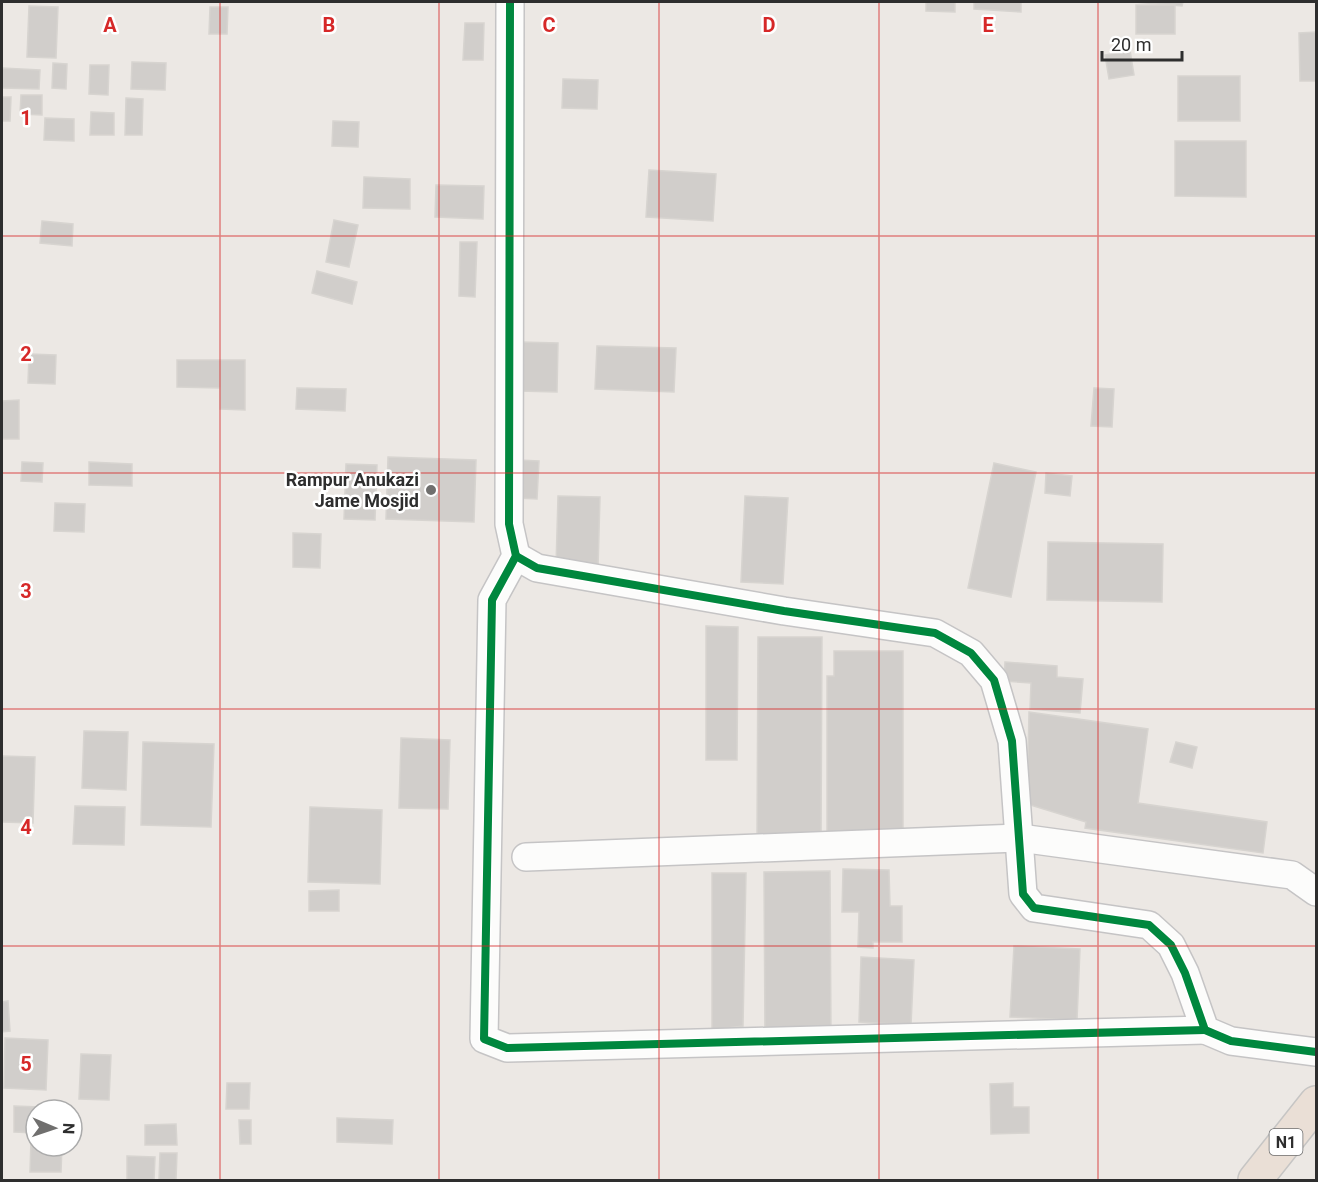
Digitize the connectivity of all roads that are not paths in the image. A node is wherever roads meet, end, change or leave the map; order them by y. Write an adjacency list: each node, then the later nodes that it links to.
1 (510, 2): 2 (street)
2 (516, 556): 3 (street); 6 (street)
3 (1020, 838): 4 (street); 5 (street); 6 (street)
4 (526, 857)
5 (1317, 892)
6 (1205, 1030): 7 (street)
7 (1317, 1052)
8 (1317, 1103): 9 (highway, N1)
9 (1255, 1180)

